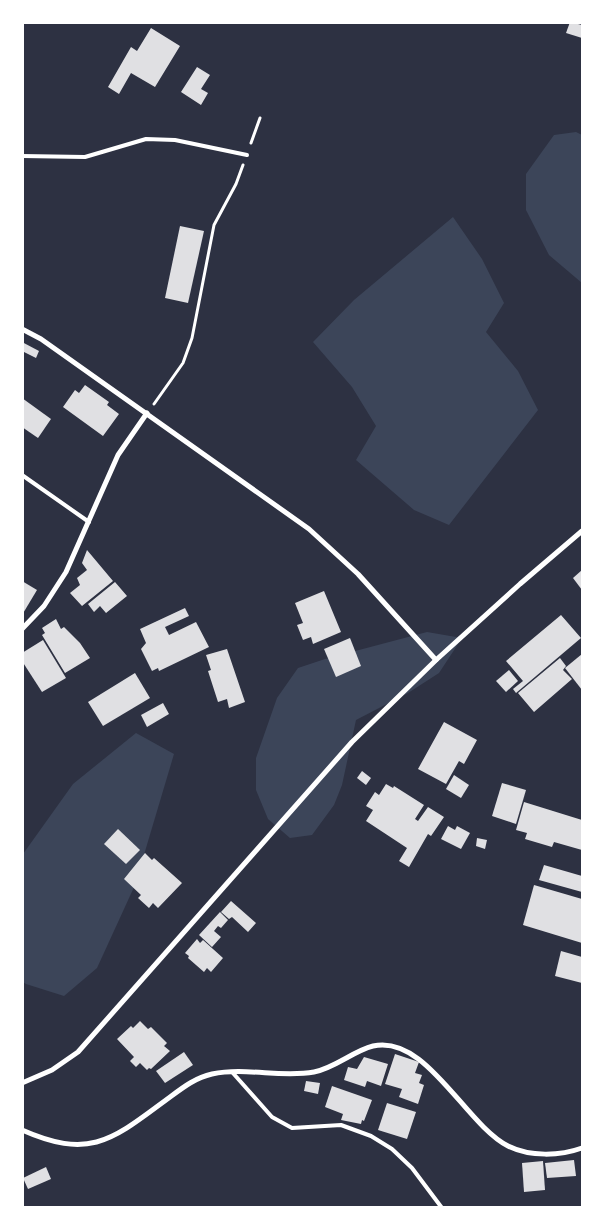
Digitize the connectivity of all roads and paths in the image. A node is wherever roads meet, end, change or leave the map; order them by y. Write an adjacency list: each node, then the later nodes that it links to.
1 (260, 118): 2 (path)
2 (247, 155): 3 (lane); 5 (path)
3 (22, 156)
4 (22, 329): 5 (street)
5 (147, 413): 7 (street); 10 (street)
6 (22, 475): 7 (lane)
7 (89, 522): 9 (street)
8 (582, 531): 10 (street)
9 (22, 629)
10 (436, 660): 12 (street)
11 (232, 1072): 13 (street); 14 (street); 15 (lane)
12 (22, 1083)
13 (22, 1130)
14 (582, 1148)
15 (442, 1208)

